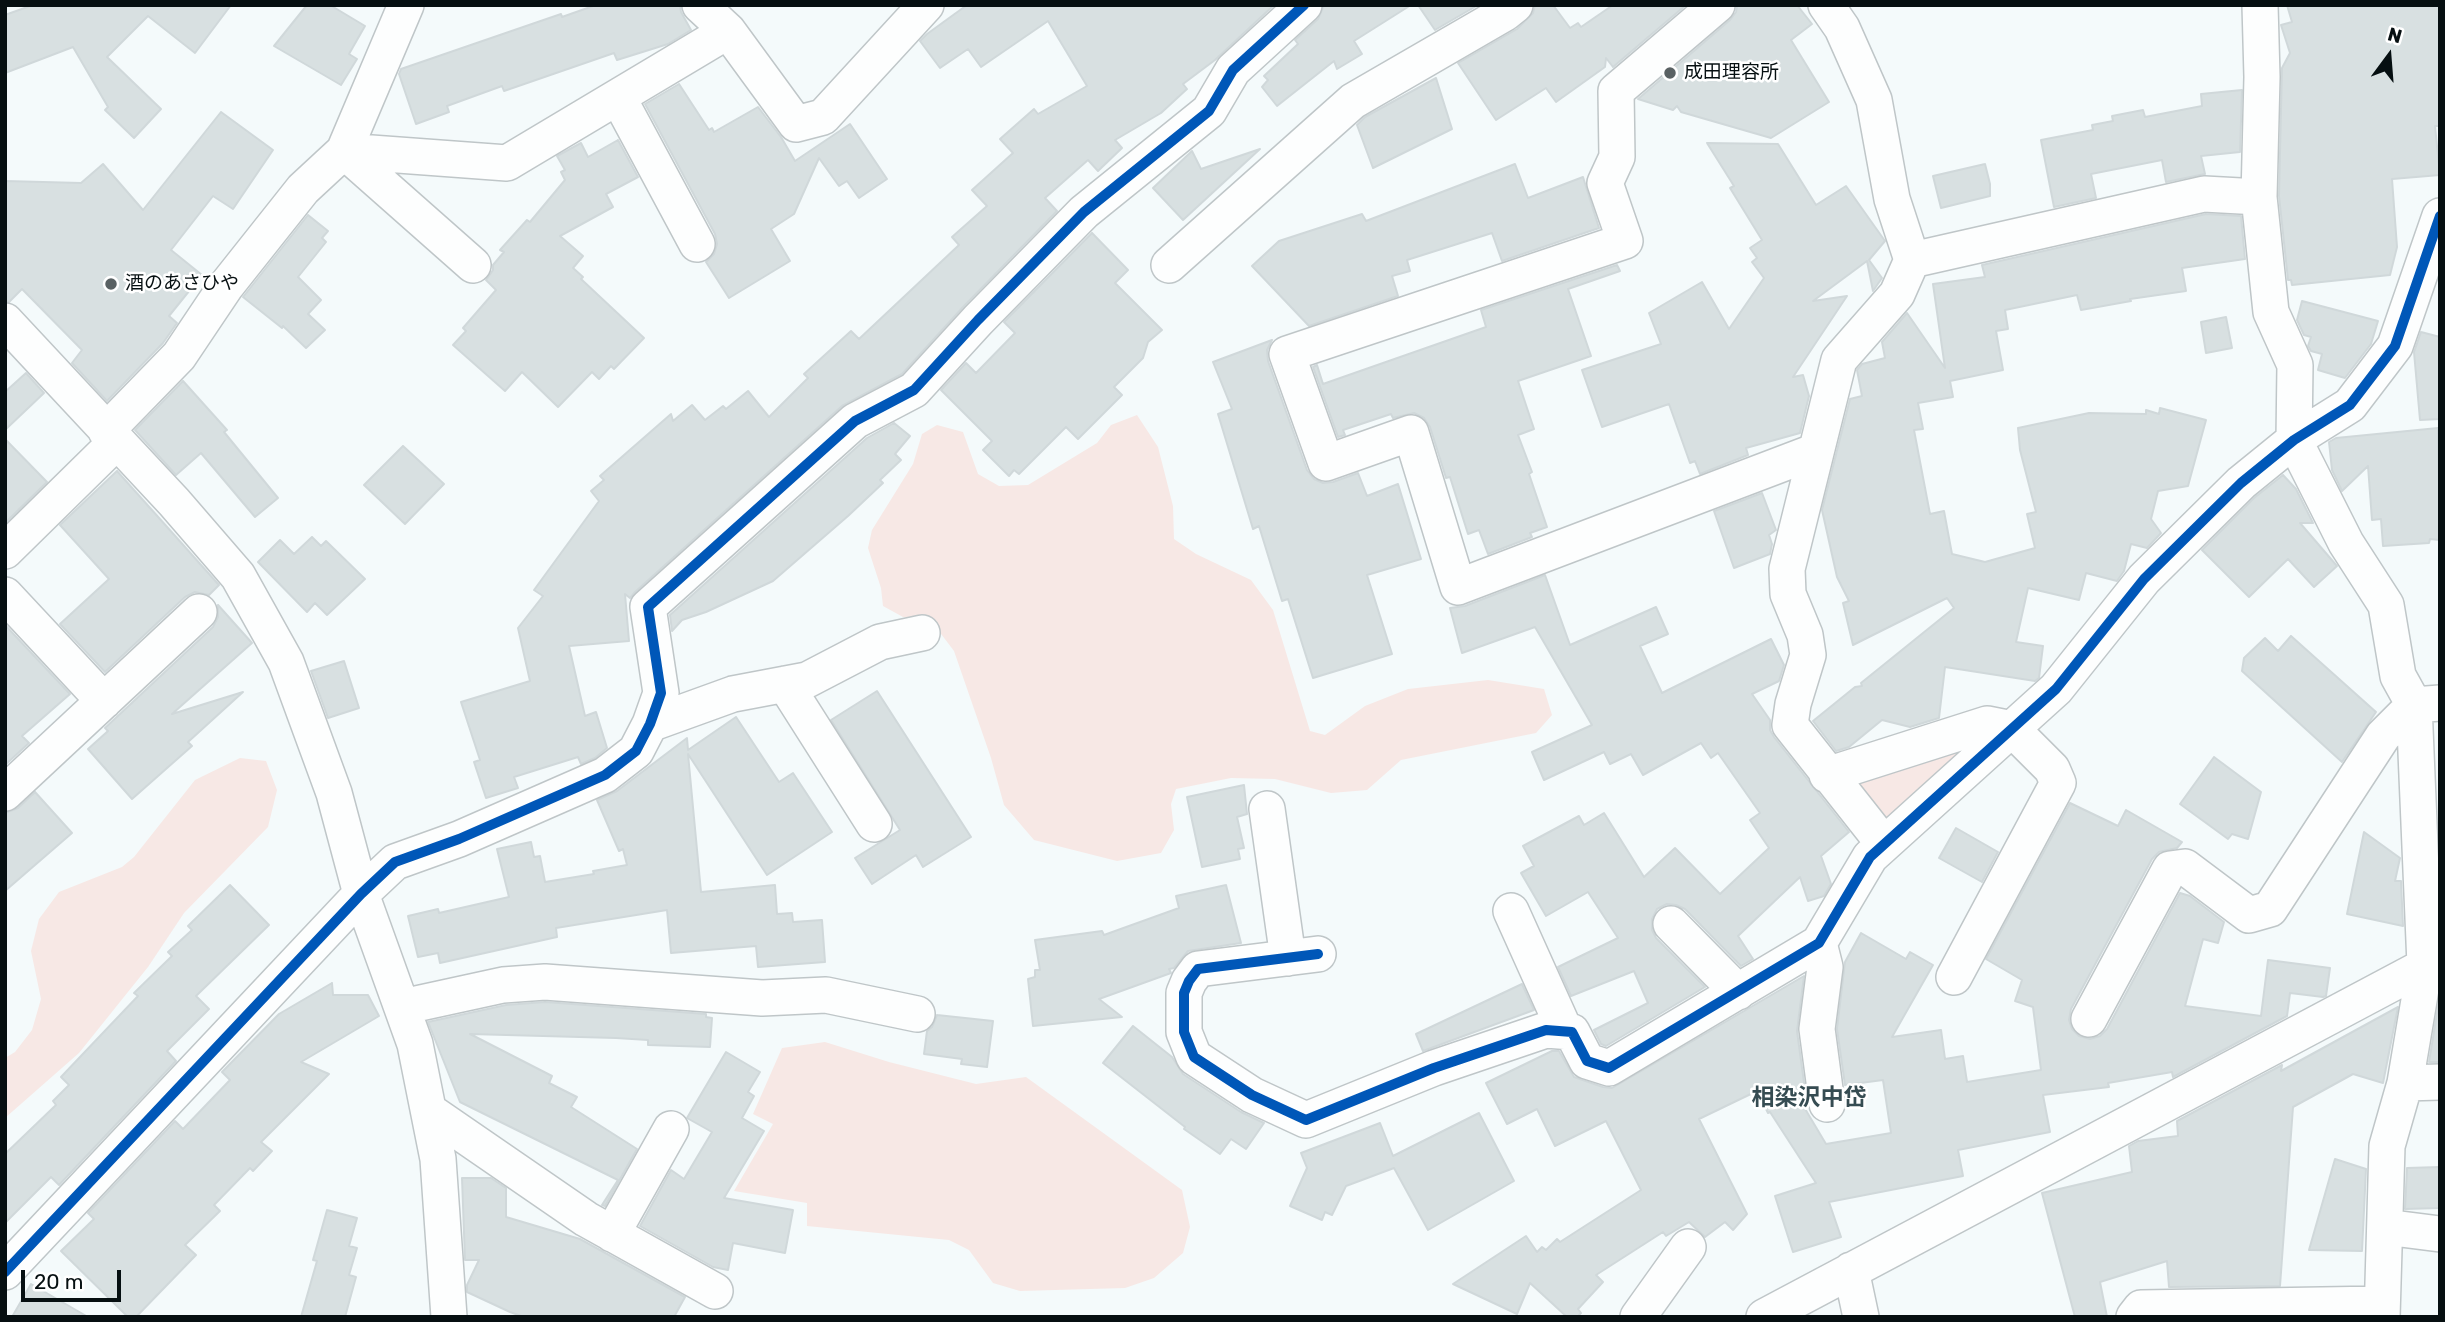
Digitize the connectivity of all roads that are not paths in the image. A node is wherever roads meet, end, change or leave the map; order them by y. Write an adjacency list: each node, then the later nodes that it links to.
1 (407, 5): 11 (street)
2 (700, 5): 9 (street)
3 (926, 5): 9 (street)
4 (1304, 5): 29 (street)
5 (1515, 5): 16 (street)
6 (1717, 5): 21 (street)
7 (1826, 5): 15 (street)
8 (2260, 5): 12 (street)
9 (728, 31): 10 (street)
10 (618, 97): 11 (street); 14 (street)
11 (344, 152): 17 (street); 19 (street)
12 (2259, 197): 15 (street); 20 (street)
13 (2440, 216): 20 (street)
14 (696, 244)
15 (1912, 260): 21 (street)
16 (1169, 264)
17 (473, 265)
18 (5, 321): 19 (street)
19 (111, 436): 22 (street); 36 (street)
20 (2294, 440): 28 (street); 30 (street)
21 (1816, 451): 31 (street)
22 (5, 551)
23 (5, 595): 27 (street)
24 (200, 612): 27 (street)
25 (922, 633): 26 (street)
26 (785, 684): 29 (street); 34 (street)
27 (104, 701): 32 (street)
28 (2427, 704): 40 (street); 45 (street)
29 (650, 724): 36 (street)
30 (2012, 729): 31 (street); 35 (street); 41 (street)
31 (1827, 775): 35 (street)
32 (5, 793)
33 (1267, 809): 46 (street)
34 (874, 824)
35 (1884, 844): 39 (street)
36 (361, 894): 43 (street); 57 (street)
37 (1511, 911): 46 (street)
38 (1671, 924): 42 (street)
39 (1819, 943): 42 (street); 49 (street)
40 (2432, 961): 48 (street); 56 (street)
41 (1954, 977)
42 (1738, 992): 46 (street)
43 (402, 1007): 44 (street); 50 (street)
44 (917, 1013)
45 (2089, 1019)
46 (1565, 1031)
47 (2440, 1082): 48 (street)
48 (2404, 1083): 52 (street)
49 (1827, 1104)
50 (429, 1111): 53 (street); 60 (street)
51 (671, 1129): 53 (street)
52 (2385, 1227): 54 (street); 59 (street)
53 (612, 1234): 58 (street)
54 (2440, 1234)
55 (1688, 1247): 61 (street)
56 (1851, 1270): 62 (street); 63 (street)
57 (5, 1272)
58 (715, 1291)
59 (2382, 1310): 64 (street)
60 (449, 1317)
61 (1638, 1317)
62 (1764, 1317)
63 (1861, 1317)
64 (2134, 1317)

